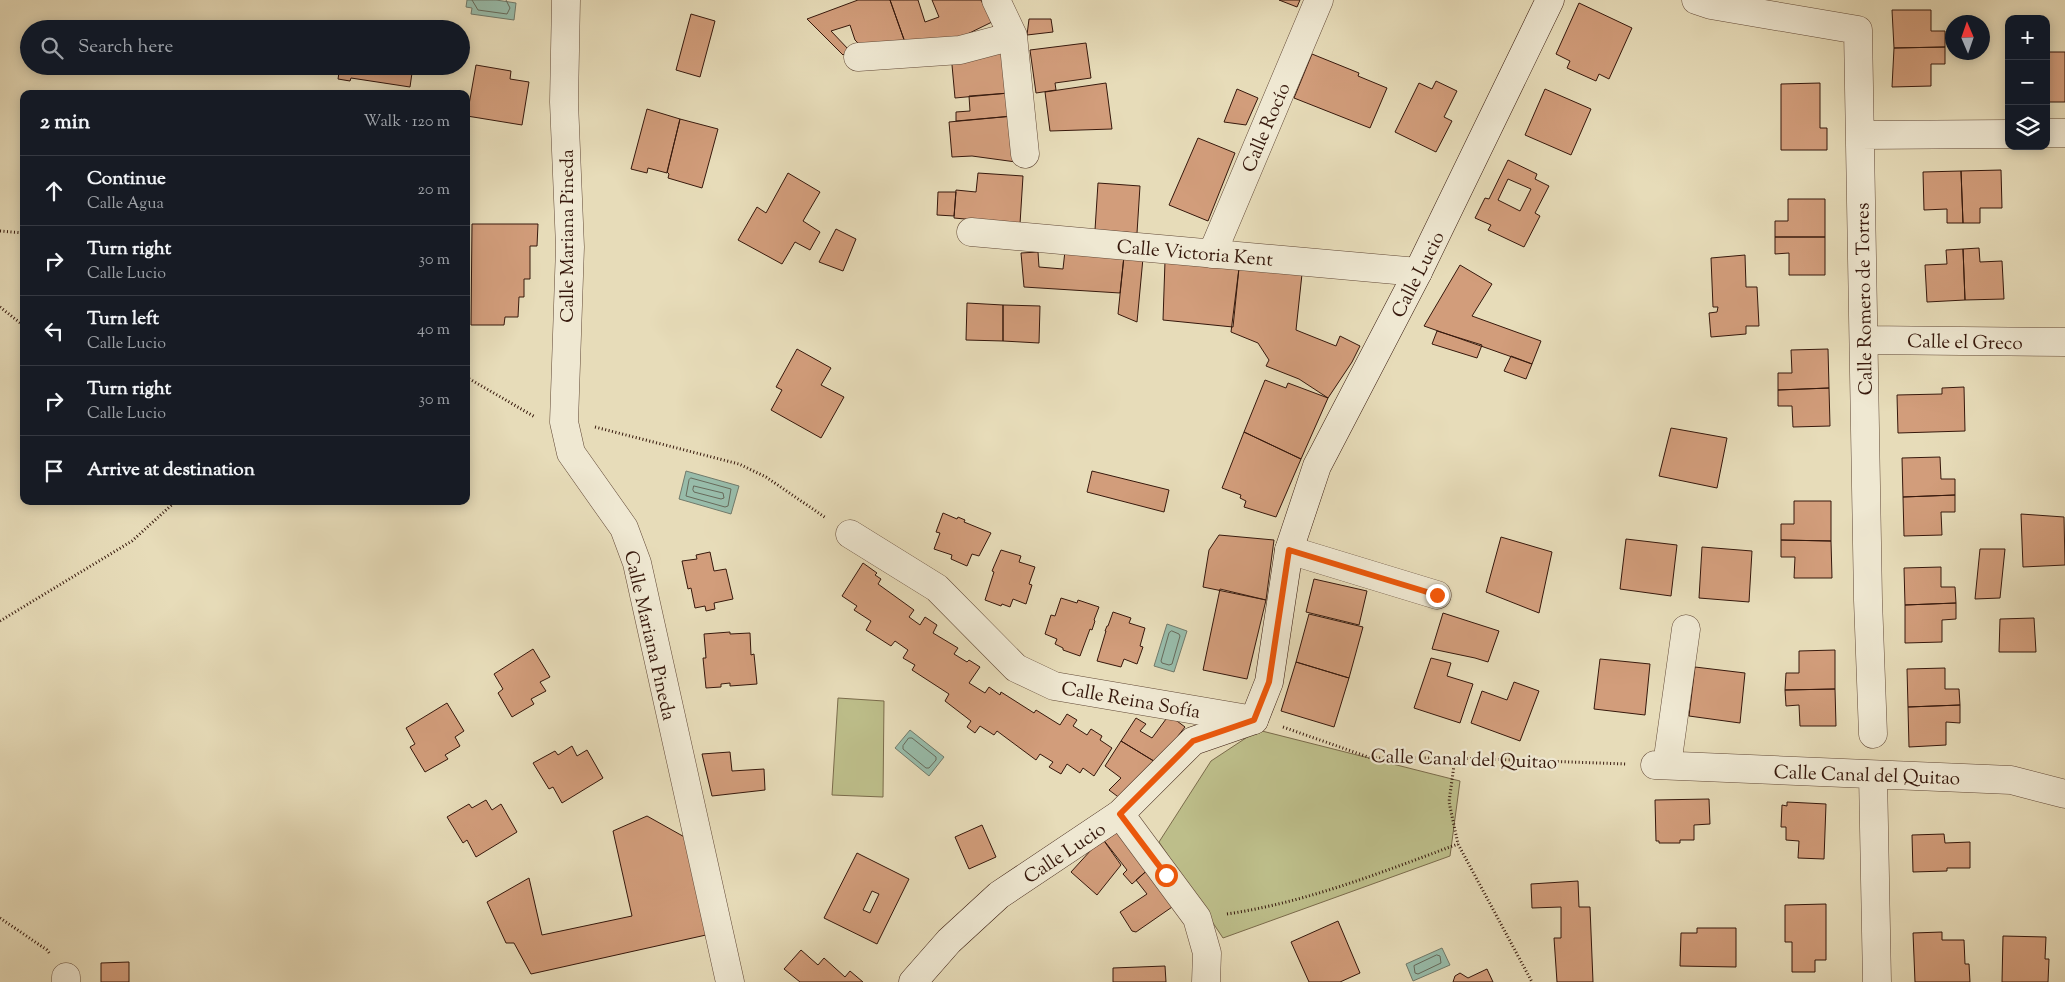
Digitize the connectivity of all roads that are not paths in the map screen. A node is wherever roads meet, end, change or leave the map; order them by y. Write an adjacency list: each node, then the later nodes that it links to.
1 (566, 0): 27 (street, Calle Mariana Pineda)
2 (996, 0): 6 (street)
3 (1319, 0): 14 (street, Calle Rocío)
4 (1550, 0): 15 (street, Calle Lucio)
5 (1696, 0): 11 (street, Calle Romero de Torres)
6 (1013, 36): 7 (street); 12 (street)
7 (858, 57)
8 (2050, 133): 9 (street)
9 (2065, 133)
10 (2005, 134): 11 (street)
11 (1860, 135): 16 (street, Calle Romero de Torres)
12 (1025, 154)
13 (971, 232): 14 (street, Calle Victoria Kent)
14 (1212, 254): 15 (street, Calle Victoria Kent)
15 (1418, 272): 19 (street, Calle Lucio)
16 (1864, 340): 17 (street, Calle el Greco); 23 (street, Calle Romero de Torres)
17 (2065, 342)
18 (850, 534): 22 (street, Calle Reina Sofía)
19 (1289, 550): 20 (street); 22 (street, Calle Lucio)
20 (1437, 595)
21 (1686, 629): 24 (street, Calle Canal del Quitao)
22 (1254, 720): 26 (street, Calle Lucio)
23 (1873, 734)
24 (1873, 775): 25 (street, Calle Canal del Quitao); 30 (street)
25 (2065, 794)
26 (1120, 814): 28 (street, Calle Lucio); 29 (street)
27 (730, 982)
28 (914, 982)
29 (1206, 982)
30 (1877, 982)

